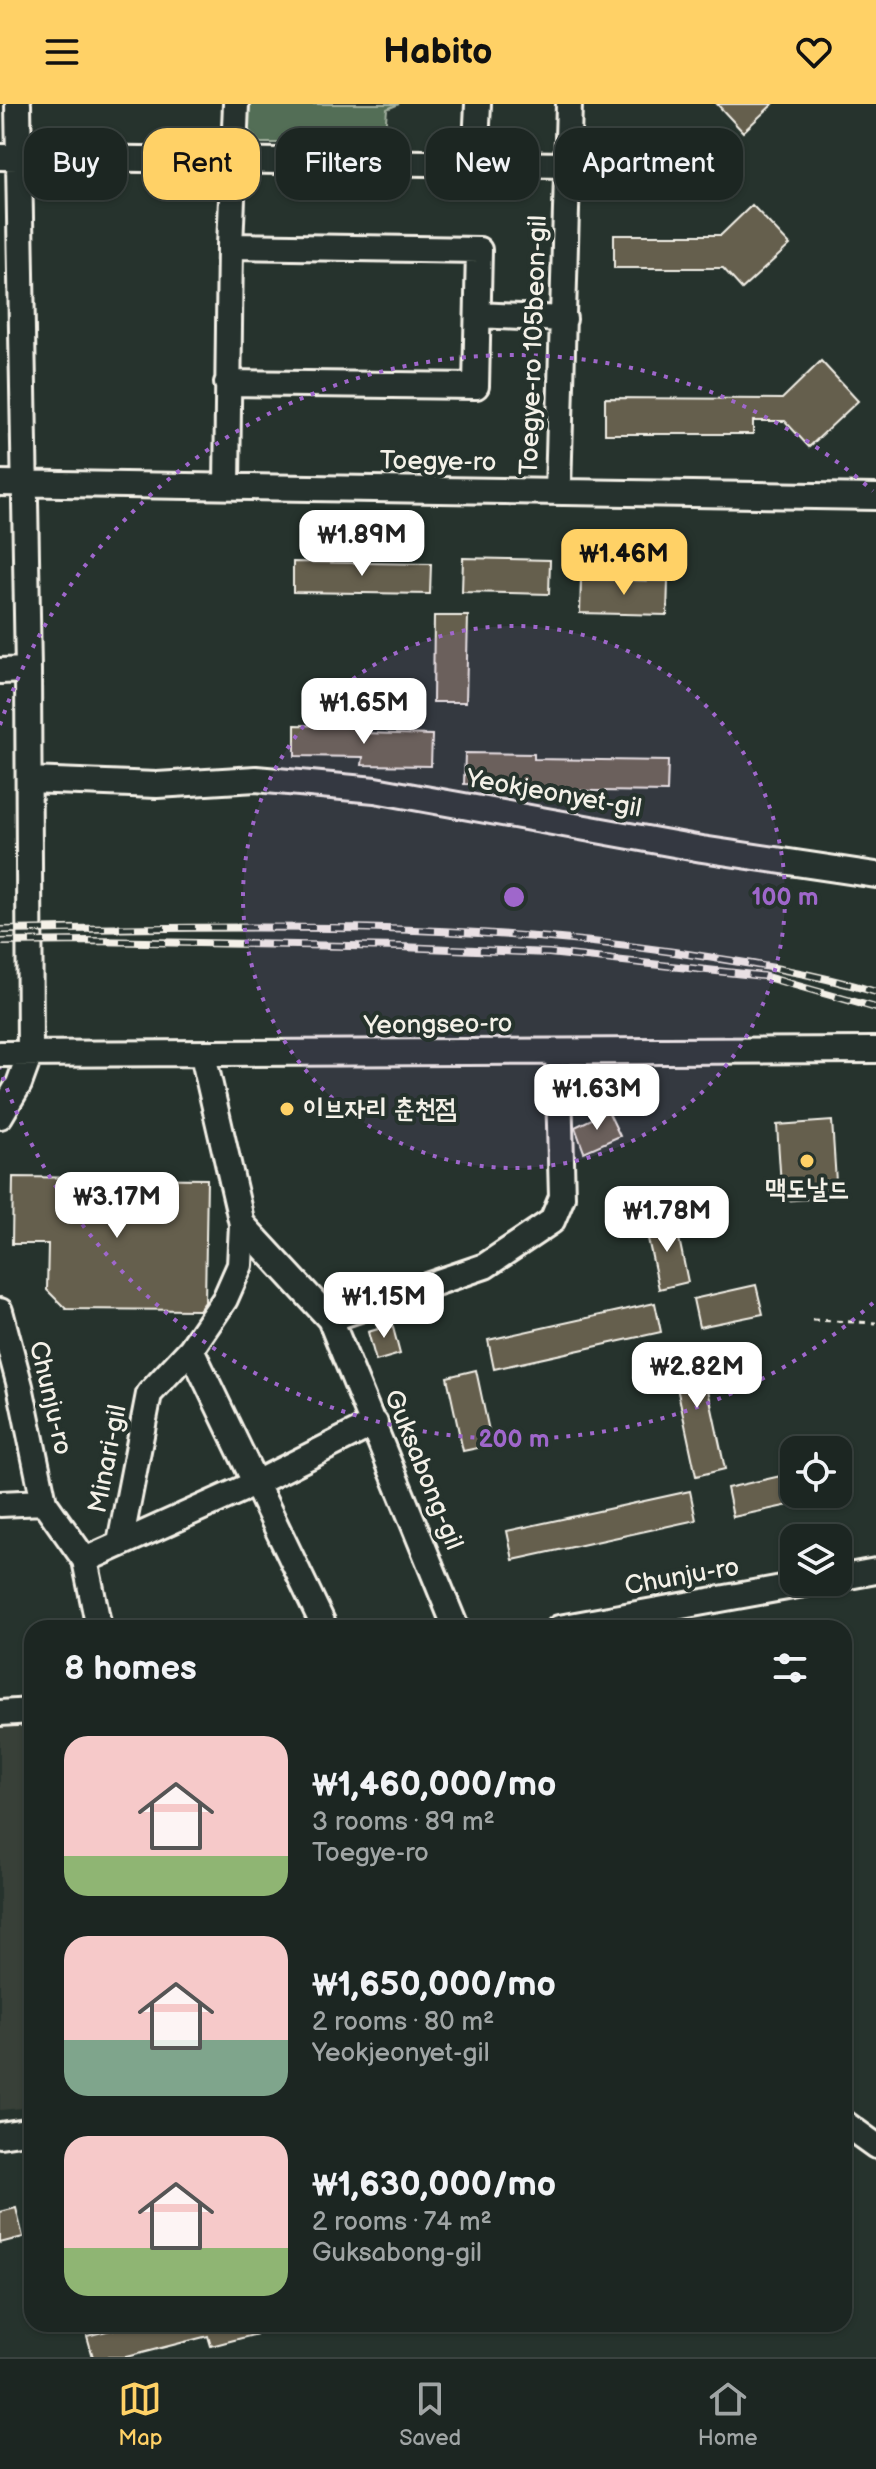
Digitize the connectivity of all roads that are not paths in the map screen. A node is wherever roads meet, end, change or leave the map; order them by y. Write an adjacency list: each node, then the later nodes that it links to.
1 (18, 104): 8 (street)
2 (236, 104): 5 (street)
3 (478, 104): 6 (street)
4 (569, 104): 7 (street, Toegye-ro 105beon-gil)
5 (236, 128)
6 (477, 128)
7 (568, 128)
8 (9, 157): 9 (street); 18 (street)
9 (143, 159)
10 (260, 161): 11 (street)
11 (426, 163)
12 (233, 200): 14 (street)
13 (566, 200): 16 (street, Toegye-ro 105beon-gil)
14 (230, 246): 15 (street); 17 (street)
15 (478, 315): 16 (street); 17 (street)
16 (564, 319): 20 (street, Toegye-ro 105beon-gil)
17 (227, 383): 19 (street)
18 (12, 483): 19 (street, Toegye-ro); 22 (street)
19 (227, 486): 20 (street, Toegye-ro)
20 (558, 491): 21 (street, Toegye-ro)
21 (876, 497)
22 (28, 670): 23 (street); 24 (street)
23 (0, 671)
24 (29, 780): 25 (street, Yeokjeonyet-gil); 29 (street)
25 (876, 875)
26 (876, 1050): 27 (street, Yeongseo-ro)
27 (558, 1052): 30 (street, Yeongseo-ro); 34 (street)
28 (0, 1054): 29 (street, Yeongseo-ro)
29 (30, 1054): 30 (street, Yeongseo-ro); 31 (street)
30 (203, 1055): 32 (street, Minari-gil)
31 (0, 1116)
32 (242, 1224): 34 (street, Minari-gil); 35 (street, Minari-gil)
33 (0, 1311): 36 (street, Chunju-ro)
34 (330, 1319): 37 (street, Guksabong-gil)
35 (191, 1349): 38 (street); 41 (street, Minari-gil)
36 (10, 1387): 39 (street, Chunju-ro)
37 (375, 1423): 38 (street); 48 (street, Guksabong-gil)
38 (254, 1484): 41 (street); 47 (street)
39 (44, 1502): 40 (street); 42 (street, Chunju-ro)
40 (0, 1504)
41 (120, 1543): 42 (street)
42 (85, 1560): 46 (street, Chunju-ro)
43 (876, 1571): 44 (street)
44 (852, 1575)
45 (780, 1588): 49 (street, Chunju-ro)
46 (97, 1620)
47 (321, 1620)
48 (453, 1620)
49 (604, 1620)
50 (1, 1710): 51 (street)
51 (24, 1711)
52 (852, 2129): 55 (street)
53 (24, 2131): 54 (street)
54 (0, 2135)
55 (876, 2146)

